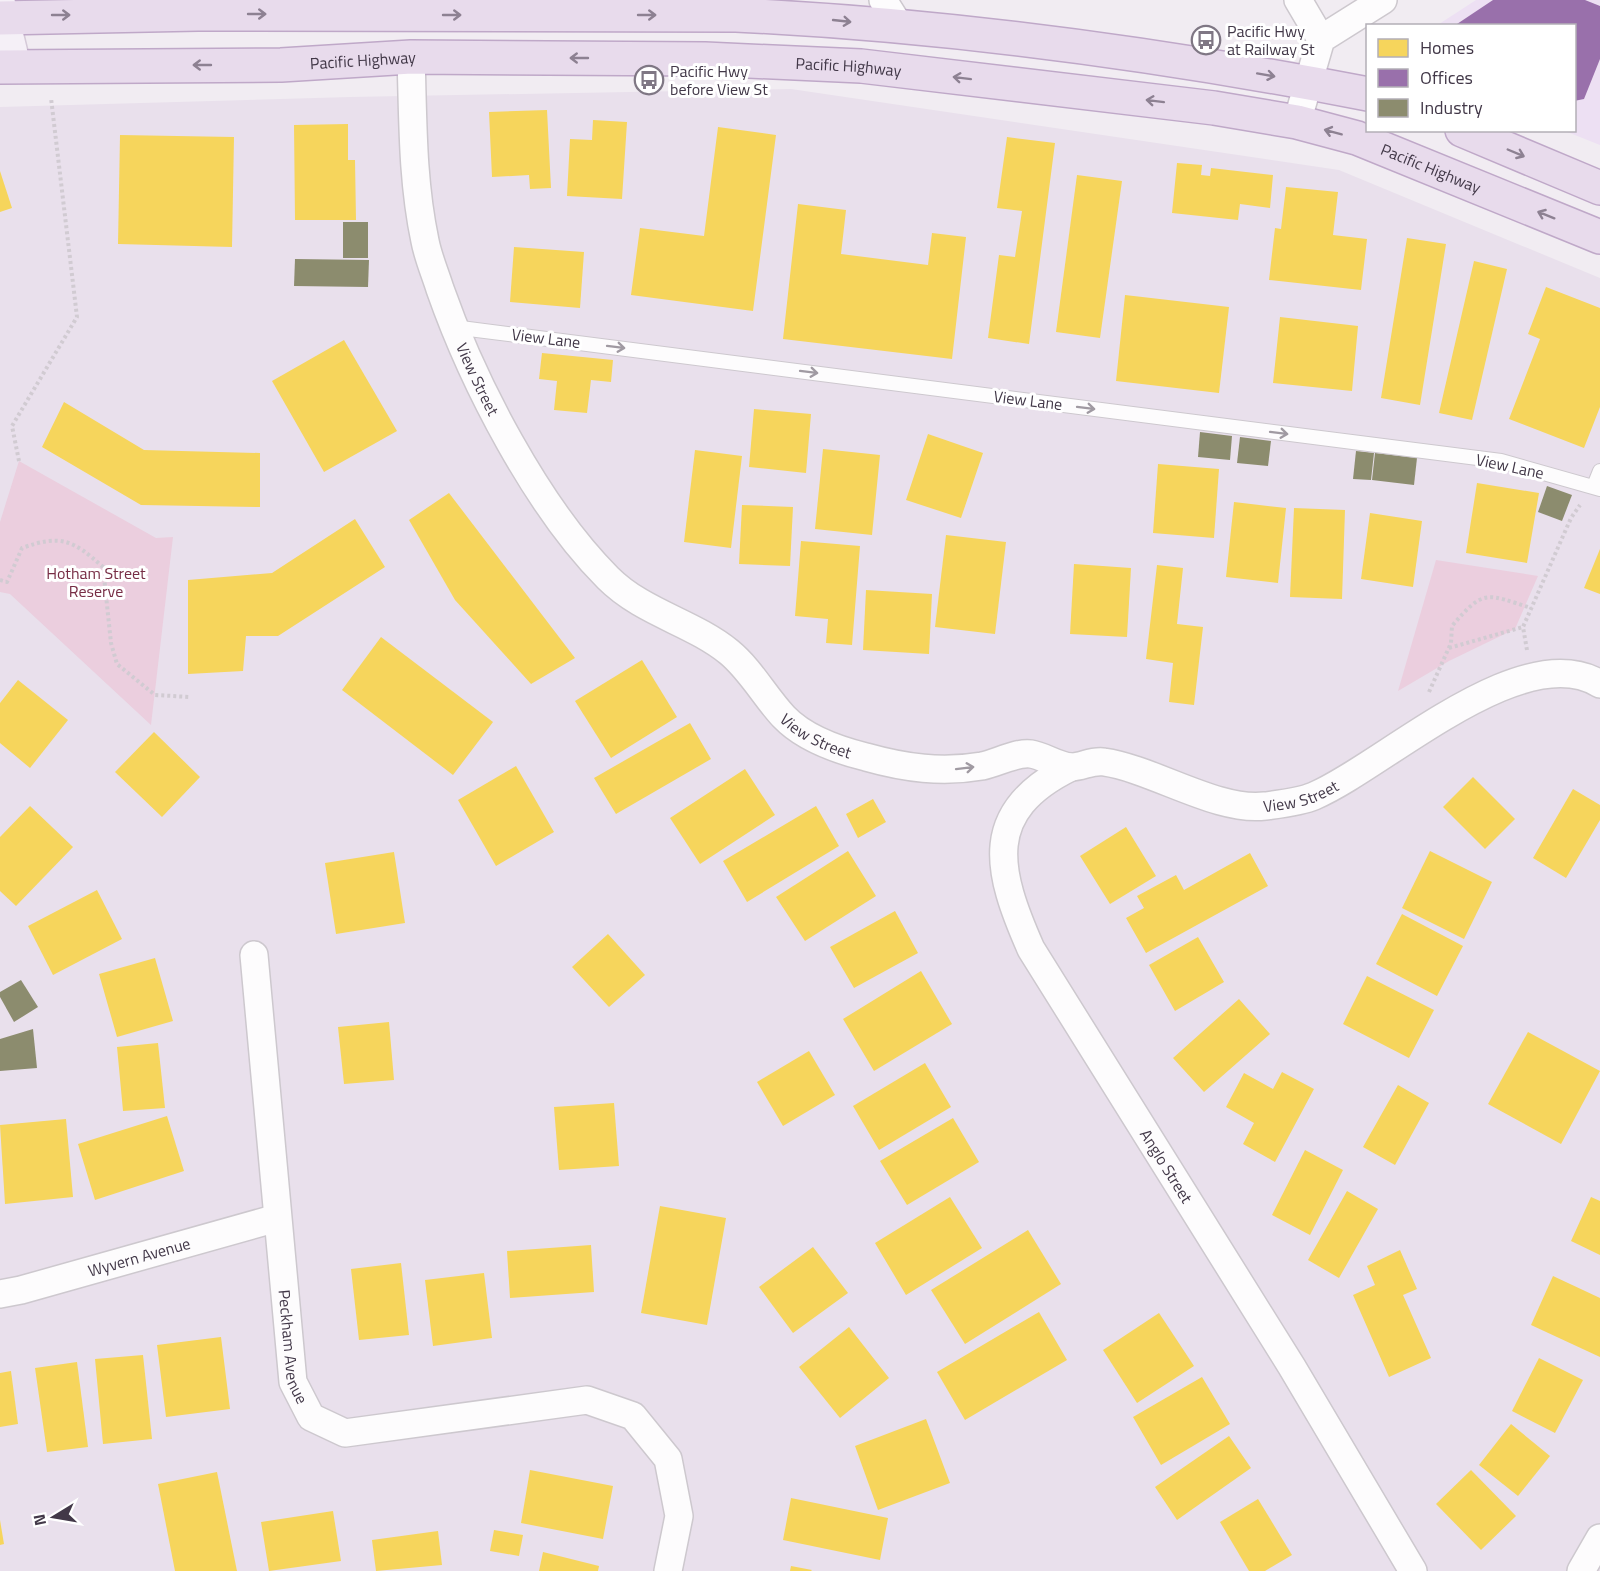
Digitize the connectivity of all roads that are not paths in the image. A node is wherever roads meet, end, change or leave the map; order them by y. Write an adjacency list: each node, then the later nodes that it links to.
1 (1298, 0): 7 (street)
2 (1383, 0): 7 (street)
3 (208, 7): 4 (highway, one-way to 4); 6 (highway, one-way to 3)
4 (547, 8): 5 (highway, one-way to 5)
5 (892, 14): 10 (highway, one-way to 10)
6 (1, 15): 9 (street)
7 (1321, 39): 10 (street)
8 (411, 57): 9 (highway, Pacific Highway, one-way to 9); 12 (highway, Pacific Highway, one-way to 8); 16 (street, View Street)
9 (7, 66)
10 (1308, 83): 11 (highway); 12 (street)
11 (1366, 94)
12 (1297, 122): 15 (highway, Pacific Highway, one-way to 12)
13 (1466, 132): 14 (highway, one-way to 14)
14 (1600, 188)
15 (1600, 237)
16 (453, 327): 18 (lane, View Lane, one-way to 18); 20 (street, View Street, one-way to 20)
17 (1600, 471): 18 (lane)
18 (1597, 488)
19 (1600, 684): 20 (street, View Street)
20 (1071, 767): 26 (street, Anglo Street)
21 (254, 955): 22 (street, Peckham Avenue)
22 (277, 1218): 23 (street, Wyvern Avenue); 25 (street, Peckham Avenue)
23 (0, 1294)
24 (1600, 1538): 27 (street)
25 (668, 1571)
26 (1413, 1571)
27 (1581, 1571)

